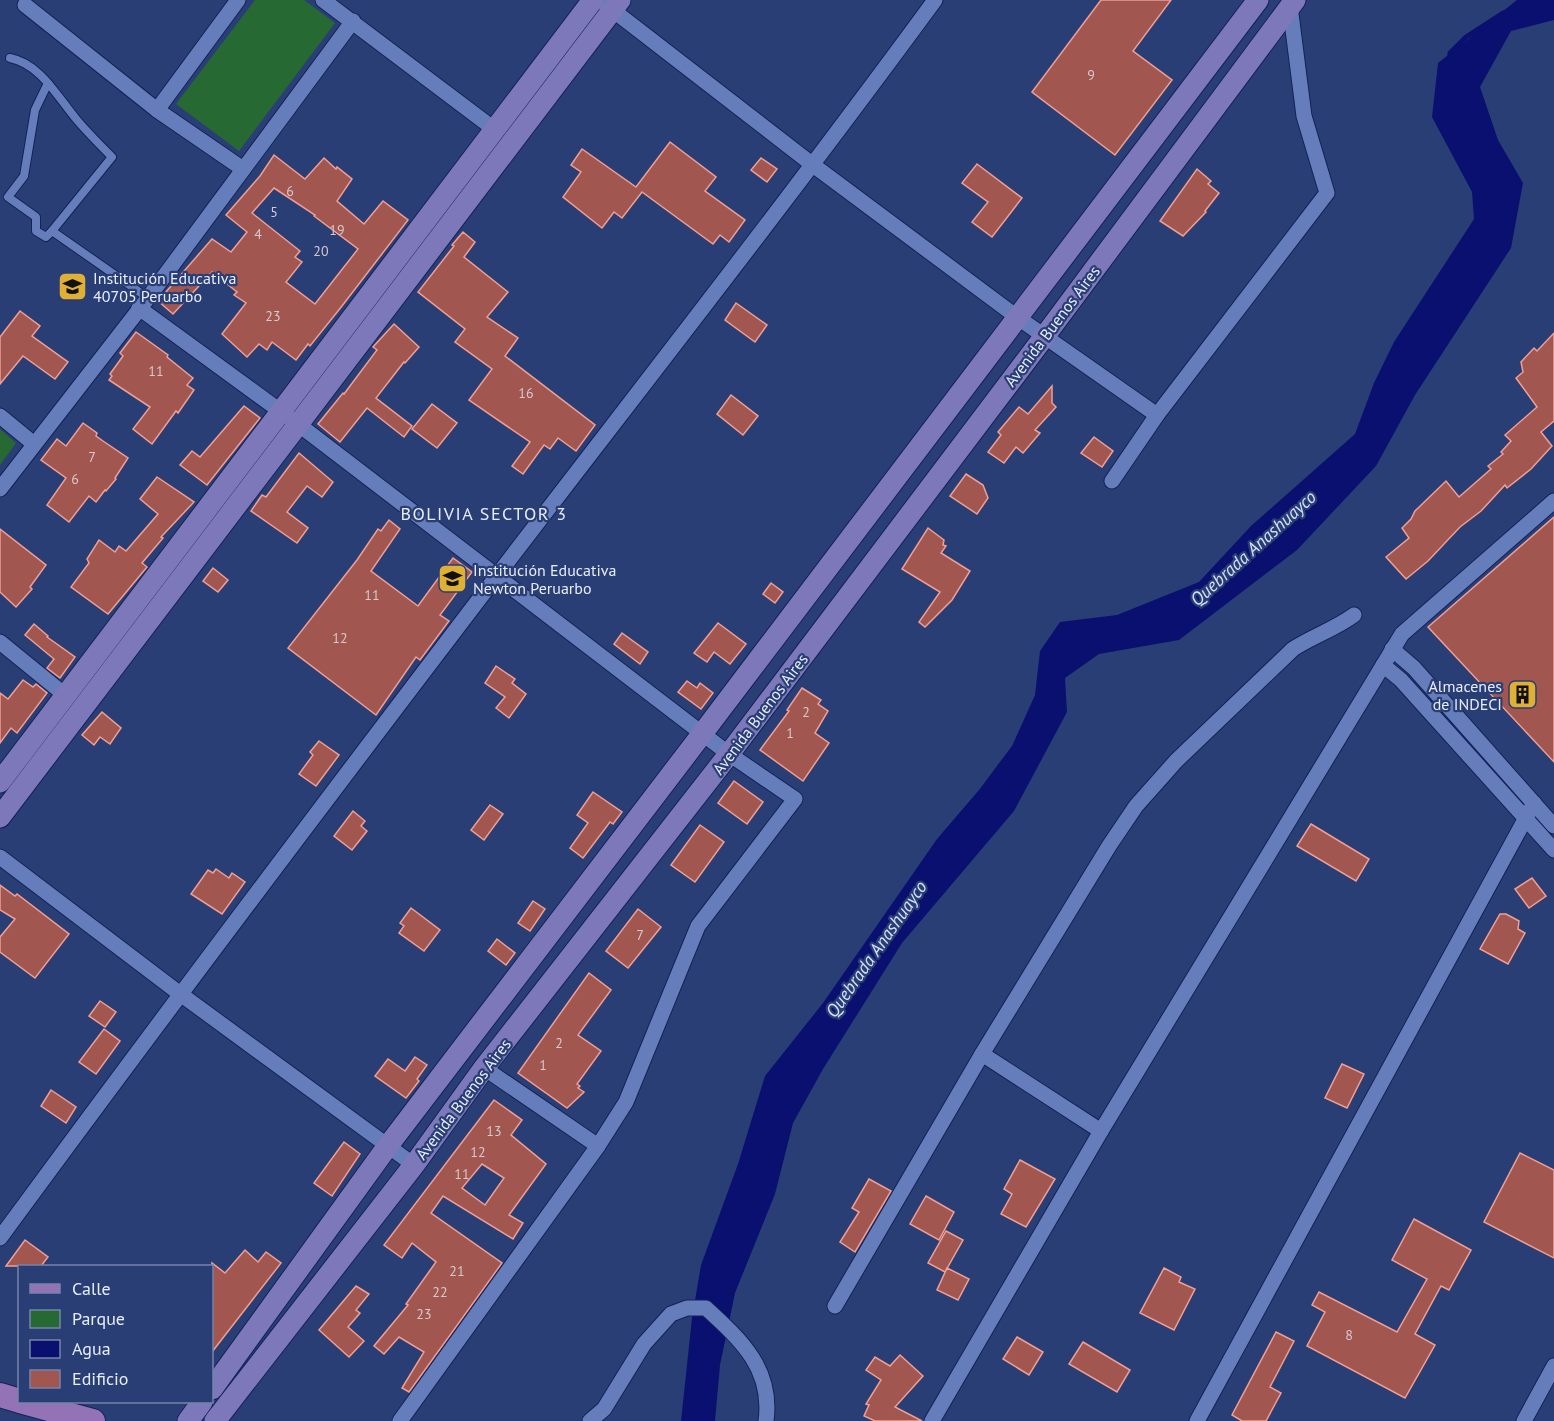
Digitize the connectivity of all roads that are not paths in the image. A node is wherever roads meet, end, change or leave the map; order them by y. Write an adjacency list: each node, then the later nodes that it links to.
1 (238, 0): 12 (street)
2 (323, 0): 9 (street)
3 (593, 0): 13 (street)
4 (935, 0): 14 (street)
5 (1258, 0): 18 (street, Avenida Buenos Aires)
6 (25, 2): 12 (street)
7 (611, 3): 14 (street); 23 (street)
8 (1292, 3): 19 (street, Avenida Buenos Aires); 21 (street)
9 (353, 21): 13 (street); 15 (street)
10 (10, 58): 11 (lane)
11 (48, 83): 16 (lane); 16 (lane)
12 (157, 110): 15 (street)
13 (495, 129): 20 (street)
14 (813, 165): 18 (street); 28 (street)
15 (243, 170): 17 (street)
16 (52, 231): 17 (lane)
17 (144, 303): 20 (street); 24 (street)
18 (1017, 318): 19 (street); 34 (street, Avenida Buenos Aires)
19 (1044, 338): 21 (street); 35 (street, Avenida Buenos Aires)
20 (280, 410): 23 (street); 33 (street)
21 (1157, 415): 25 (street)
22 (0, 416): 24 (street)
23 (298, 424): 28 (street); 38 (street)
24 (34, 444): 26 (street)
25 (1112, 481)
26 (0, 489)
27 (1554, 501): 31 (street)
28 (496, 577): 34 (street); 43 (street)
29 (1354, 615): 44 (street)
30 (0, 642): 33 (street)
31 (1392, 649): 32 (street); 37 (street)
32 (1383, 664): 39 (street); 46 (street)
33 (65, 696): 36 (street)
34 (702, 734): 35 (street); 48 (street, Avenida Buenos Aires)
35 (729, 754): 45 (street, Avenida Buenos Aires); 47 (street)
36 (0, 782)
37 (1534, 803): 39 (street); 40 (street)
38 (0, 817)
39 (1526, 817): 41 (street); 65 (street)
40 (1554, 825)
41 (1554, 850)
42 (0, 857): 43 (street)
43 (179, 993): 48 (street); 50 (street)
44 (982, 1054): 46 (street); 51 (street)
45 (484, 1068): 47 (street); 49 (street, Avenida Buenos Aires)
46 (1101, 1131): 64 (street)
47 (598, 1146): 61 (street)
48 (387, 1147): 49 (street); 53 (street, Avenida Buenos Aires)
49 (414, 1165): 60 (street, Avenida Buenos Aires)
50 (0, 1238)
51 (835, 1306)
52 (1554, 1366): 66 (street)
53 (213, 1388)
54 (0, 1395): 55 (main road)
55 (18, 1400)
56 (28, 1403): 58 (main road)
57 (201, 1403): 59 (street)
58 (93, 1421)
59 (188, 1421)
60 (215, 1421)
61 (400, 1421)
62 (590, 1421): 63 (street)
63 (766, 1421)
64 (932, 1421)
65 (1197, 1421)
66 (1524, 1421)

